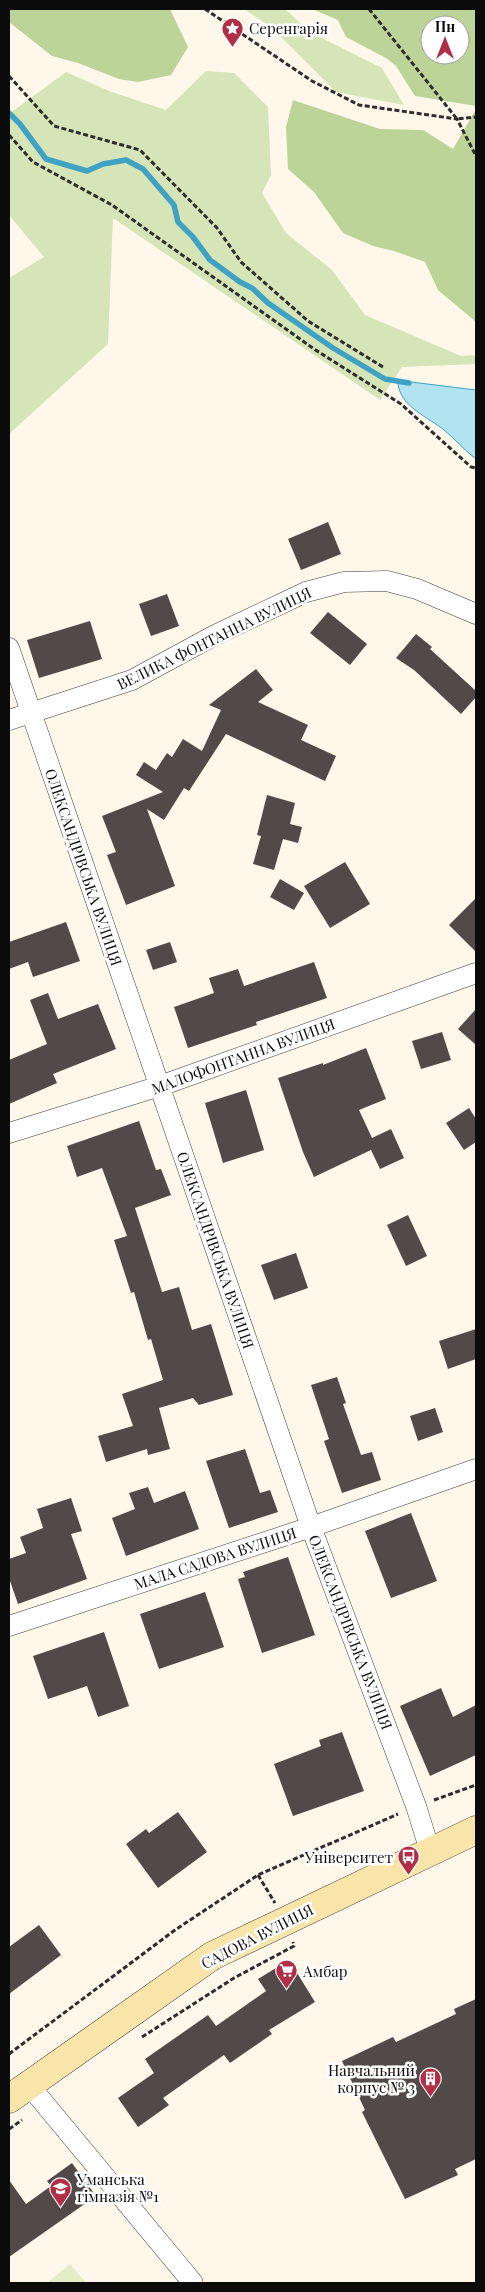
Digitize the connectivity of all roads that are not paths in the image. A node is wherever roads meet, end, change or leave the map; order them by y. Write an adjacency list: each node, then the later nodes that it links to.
1 (476, 614): 3 (street, ВЕЛИКА ФОНТАННА ВУЛИЦЯ)
2 (9, 648): 3 (street, ОЛЕКСАНДРІВСЬКА ВУЛИЦЯ)
3 (30, 713): 4 (street, ВЕЛИКА ФОНТАННА ВУЛИЦЯ); 6 (street, ОЛЕКСАНДРІВСЬКА ВУЛИЦЯ)
4 (9, 720)
5 (476, 973): 6 (street, МАЛОФОНТАННА ВУЛИЦЯ)
6 (160, 1086): 7 (street, МАЛОФОНТАННА ВУЛИЦЯ); 9 (street, ОЛЕКСАНДРІВСЬКА ВУЛИЦЯ)
7 (9, 1134)
8 (476, 1469): 9 (street, МАЛА САДОВА ВУЛИЦЯ)
9 (311, 1526): 10 (street, МАЛА САДОВА ВУЛИЦЯ); 12 (street, ОЛЕКСАНДРІВСЬКА ВУЛИЦЯ)
10 (9, 1626)
11 (476, 1830): 12 (street, САДОВА ВУЛИЦЯ)
12 (430, 1850): 13 (street, САДОВА ВУЛИЦЯ)
13 (19, 2092): 14 (street, САДОВА ВУЛИЦЯ)
14 (193, 2283)

